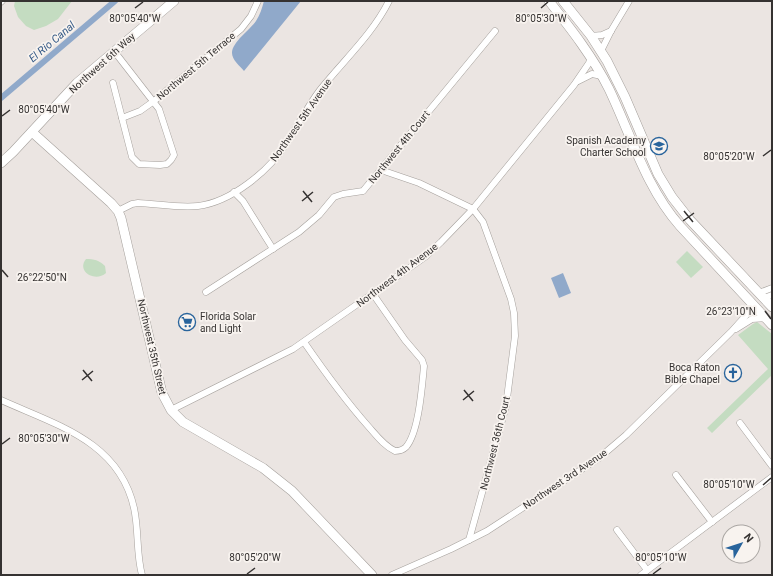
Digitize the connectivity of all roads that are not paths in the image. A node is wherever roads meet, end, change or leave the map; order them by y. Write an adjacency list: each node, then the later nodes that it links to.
1 (174, 1): 10 (main road, Northwest 6th Way)
2 (258, 1): 16 (street, Northwest 5th Terrace)
3 (389, 1): 21 (street, Northwest 5th Avenue)
4 (549, 1): 12 (main road)
5 (563, 1): 9 (main road)
6 (629, 1): 8 (street)
7 (495, 31): 20 (street, Northwest 4th Court)
8 (611, 31): 9 (street); 11 (street)
9 (591, 36): 11 (main road)
10 (114, 51): 16 (street); 18 (main road, Northwest 6th Way)
11 (601, 51): 25 (main road)
12 (591, 57): 13 (main road); 14 (street, Northwest 4th Avenue)
13 (602, 76): 14 (street, Northwest 4th Avenue); 23 (main road)
14 (577, 82): 22 (street, Northwest 4th Avenue)
15 (114, 83): 17 (street)
16 (154, 101): 17 (street, Northwest 5th Terrace); 17 (street)
17 (122, 118)
18 (32, 132): 19 (main road, Northwest 6th Way); 24 (main road, Northwest 35th Street)
19 (1, 163)
20 (381, 170): 22 (street); 26 (street, Northwest 4th Court)
21 (234, 192): 24 (street, Northwest 5th Avenue); 26 (street)
22 (473, 209): 30 (street, Northwest 4th Avenue); 45 (street, Northwest 36th Court)
23 (667, 209): 25 (main road); 27 (main road)
24 (118, 211): 38 (main road, Northwest 35th Street)
25 (714, 246): 31 (main road)
26 (273, 249): 29 (street, Northwest 4th Court)
27 (711, 260): 31 (main road); 33 (main road)
28 (772, 288): 31 (street)
29 (206, 292)
30 (374, 294): 36 (street, Northwest 4th Avenue); 36 (street)
31 (765, 296): 32 (main road)
32 (772, 307)
33 (758, 309): 34 (main road); 35 (street, Northwest 3rd Avenue)
34 (770, 319): 35 (street, Northwest 3rd Avenue)
35 (731, 332): 45 (street, Northwest 3rd Avenue)
36 (304, 342): 38 (street, Northwest 4th Avenue)
37 (1, 400): 47 (street)
38 (171, 410): 48 (main road, Northwest 35th Street)
39 (740, 423): 40 (street)
40 (772, 466)
41 (676, 475): 43 (street)
42 (772, 477): 43 (street)
43 (712, 522): 46 (street)
44 (617, 530): 46 (street)
45 (469, 540): 49 (street, Northwest 3rd Avenue)
46 (647, 570): 50 (street)
47 (142, 575)
48 (372, 575)
49 (392, 575)
50 (641, 575)

